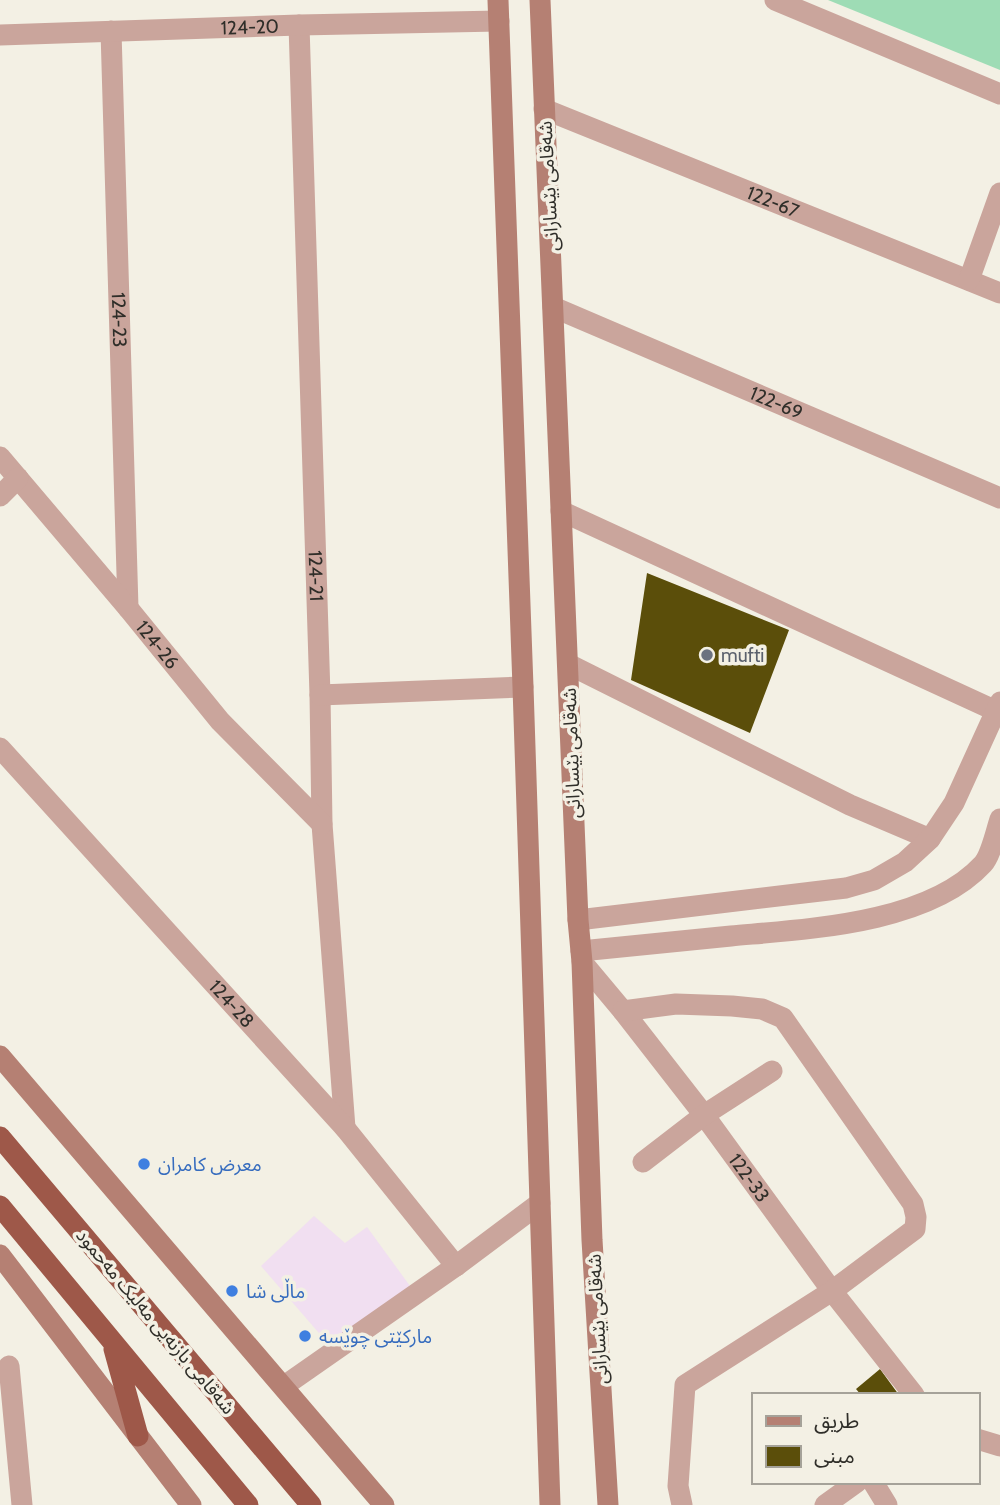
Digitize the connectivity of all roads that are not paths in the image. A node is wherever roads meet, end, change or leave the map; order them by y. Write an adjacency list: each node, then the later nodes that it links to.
1 (540, 0): 8 (main road, شەقامی بێسارانی)
2 (775, 0): 7 (street)
3 (499, 10): 4 (street, 124-20); 20 (main road)
4 (299, 25): 5 (street, 124-20); 21 (street, 124-21)
5 (111, 31): 6 (street, 124-20); 18 (street, 124-23)
6 (0, 35)
7 (1000, 94)
8 (544, 109): 10 (street, 122-67); 12 (main road, شەقامی بێسارانی)
9 (1000, 194): 10 (street)
10 (969, 280): 11 (street, 122-67)
11 (1000, 293)
12 (553, 307): 16 (street, 122-69); 17 (main road, شەقامی بێسارانی)
13 (0, 457): 14 (street, 124-26)
14 (18, 478): 15 (street); 18 (street, 124-26)
15 (0, 496)
16 (1000, 498)
17 (561, 511): 19 (main road, شەقامی بێسارانی); 22 (street)
18 (128, 608): 25 (street, 124-26)
19 (568, 664): 26 (street); 28 (main road, شەقامی بێسارانی)
20 (523, 687): 21 (street); 37 (main road)
21 (320, 695): 25 (street, 124-21)
22 (998, 706): 26 (street)
23 (0, 748): 34 (street, 124-28)
24 (1000, 819): 27 (street)
25 (322, 824): 34 (street, 124-21)
26 (930, 839): 28 (street)
27 (993, 865): 29 (street)
28 (578, 920): 29 (main road, شەقامی بێسارانی)
29 (581, 956): 30 (street, 122-33); 57 (main road, شەقامی بێسارانی)
30 (623, 1012): 33 (street, 122-33); 41 (street)
31 (0, 1056): 44 (main road)
32 (772, 1071): 33 (street)
33 (704, 1115): 36 (street); 41 (street, 122-33)
34 (345, 1128): 40 (street, 124-28)
35 (0, 1137): 54 (highway, شەقامی بازنەیی مەلیک مەحمود)
36 (643, 1163)
37 (540, 1203): 40 (street); 56 (main road)
38 (0, 1206): 42 (highway)
39 (0, 1255): 46 (main road)
40 (456, 1266): 44 (street)
41 (832, 1290): 45 (street, 122-33); 58 (street)
42 (112, 1341): 46 (highway); 53 (highway)
43 (9, 1366): 51 (street)
44 (284, 1386): 55 (main road)
45 (912, 1393)
46 (138, 1436): 52 (main road)
47 (979, 1440): 48 (street)
48 (1000, 1446)
49 (854, 1484): 59 (street)
50 (874, 1484): 60 (street)
51 (22, 1505)
52 (191, 1505)
53 (248, 1505)
54 (311, 1505)
55 (384, 1505)
56 (550, 1505)
57 (608, 1505)
58 (682, 1505)
59 (824, 1505)
60 (887, 1505)

